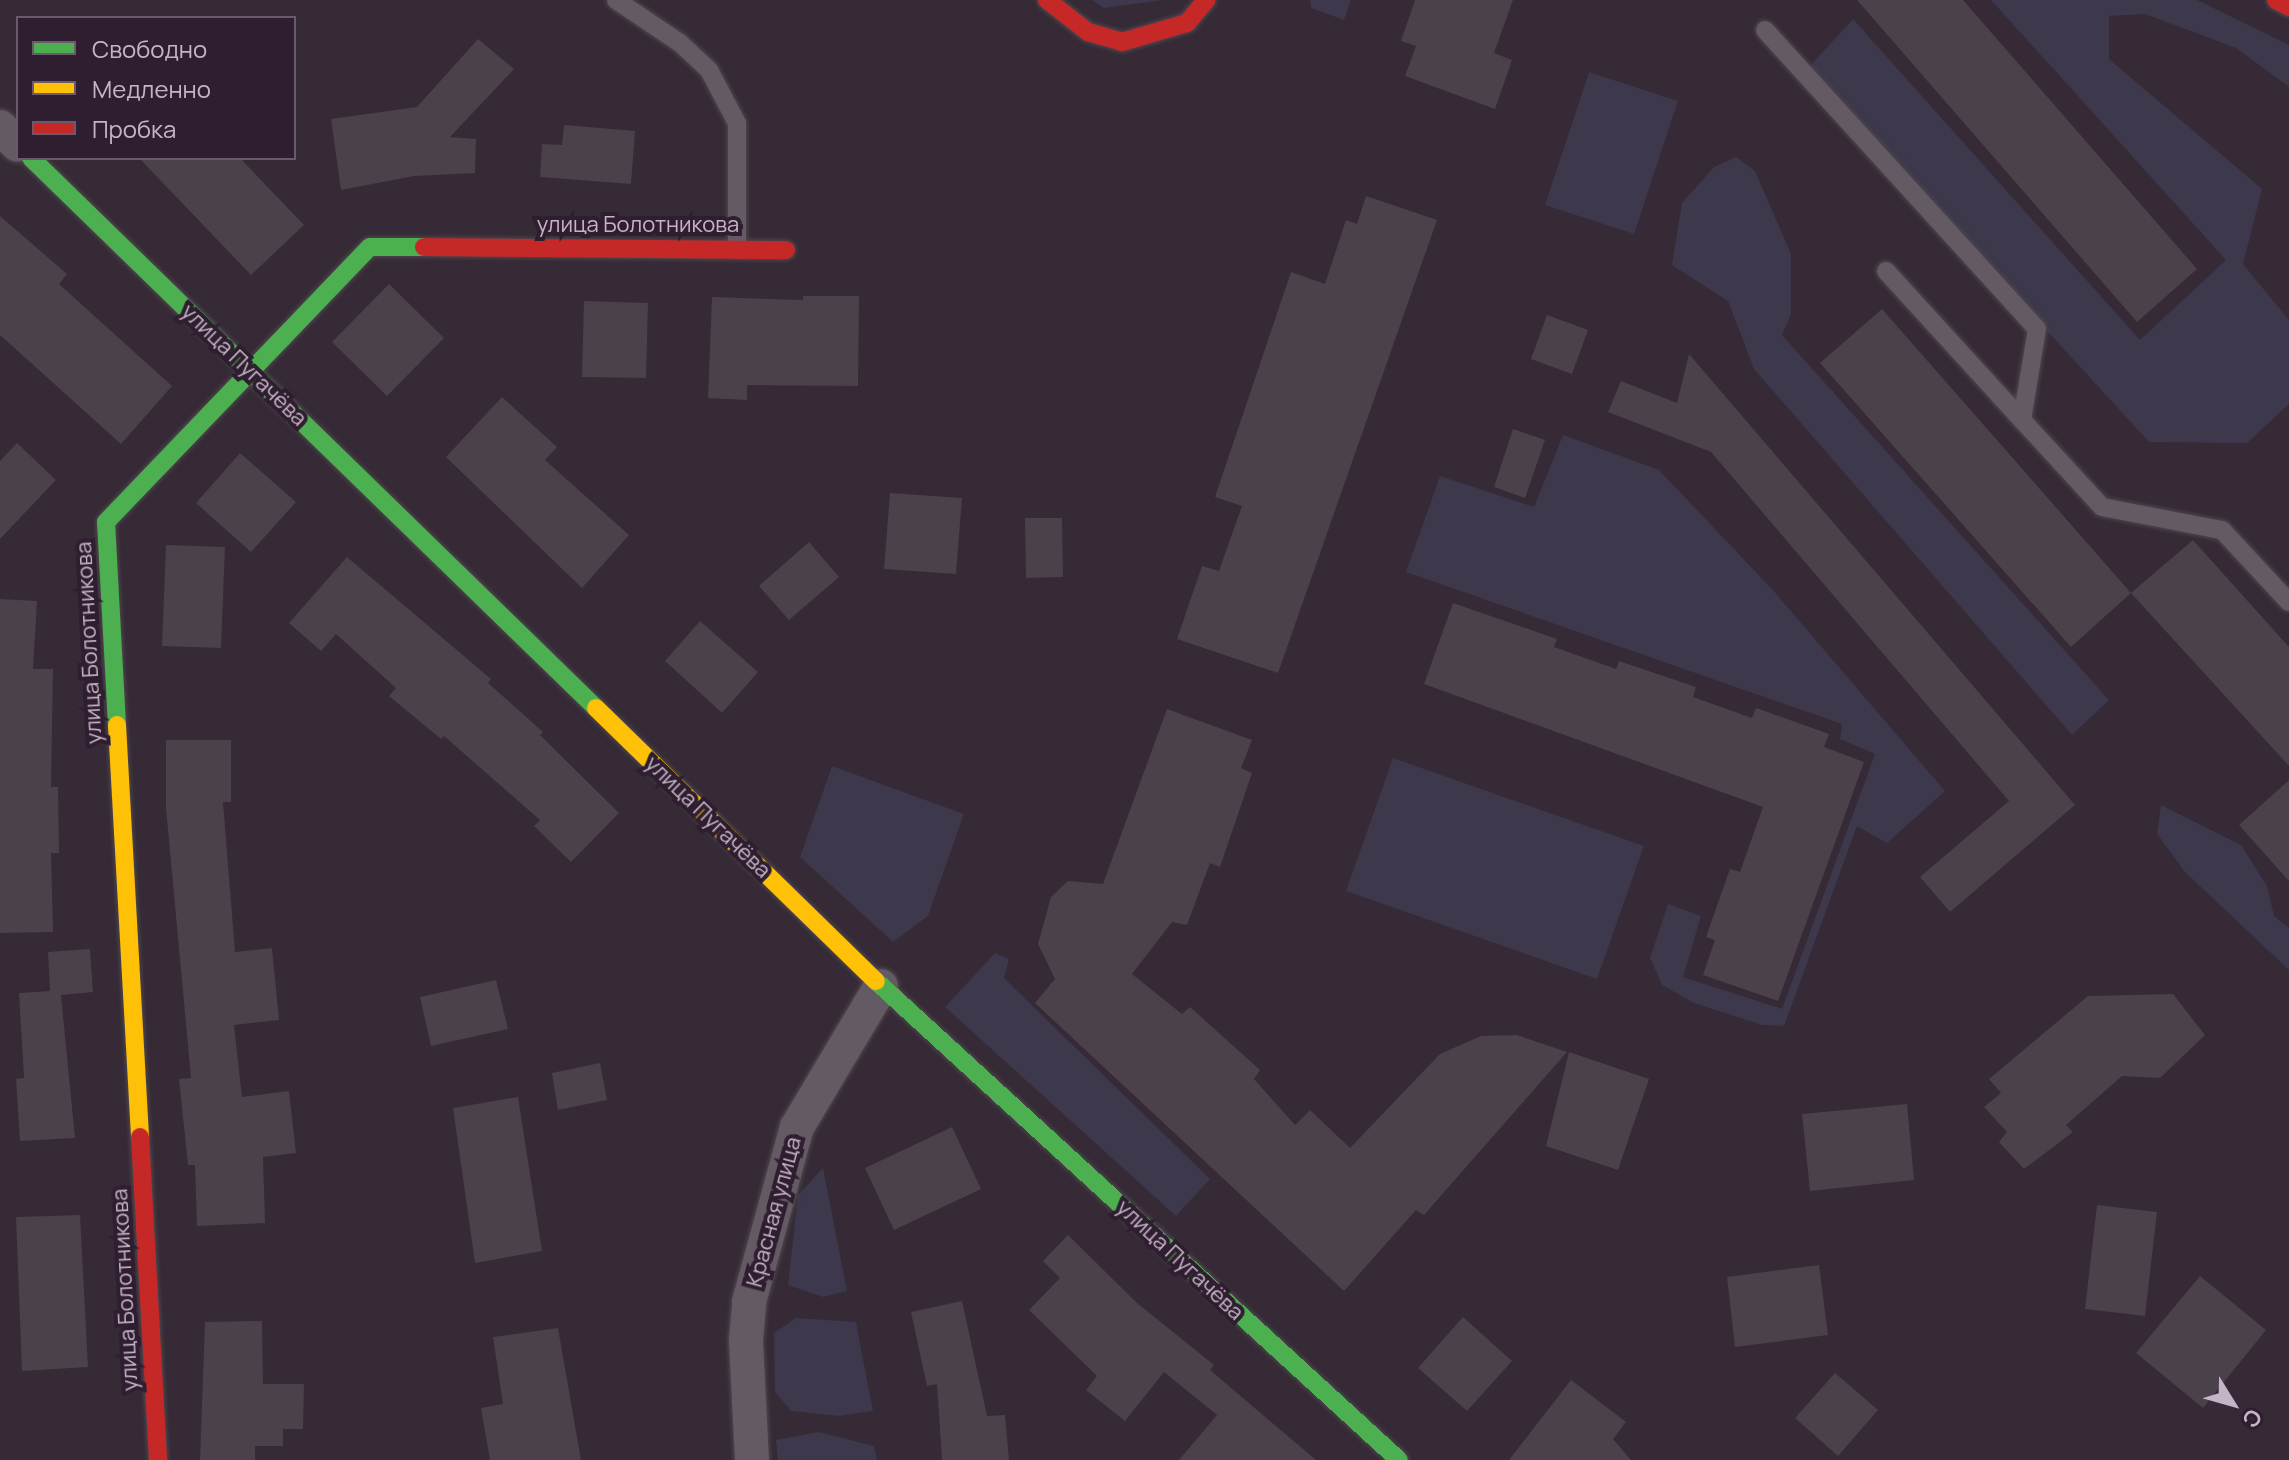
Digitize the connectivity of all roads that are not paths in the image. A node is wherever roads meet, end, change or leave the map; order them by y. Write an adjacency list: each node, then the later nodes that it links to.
1 (616, 0): 10 (lane)
2 (1047, 0): 3 (street)
3 (1206, 0)
4 (2276, 0): 5 (street)
5 (2289, 7)
6 (1765, 30): 14 (lane)
7 (0, 127): 8 (street)
8 (16, 143)
9 (33, 160): 13 (street, улица Пугачёва)
10 (737, 250): 11 (street, улица Болотникова); 13 (street, улица Болотникова)
11 (786, 250)
12 (1886, 271): 14 (lane)
13 (249, 369): 16 (street, улица Пугачёва); 17 (street, улица Болотникова)
14 (2022, 420): 15 (lane)
15 (2289, 602)
16 (881, 986): 18 (street, Красная улица); 19 (street, улица Пугачёва)
17 (158, 1460)
18 (752, 1460)
19 (1399, 1460)

